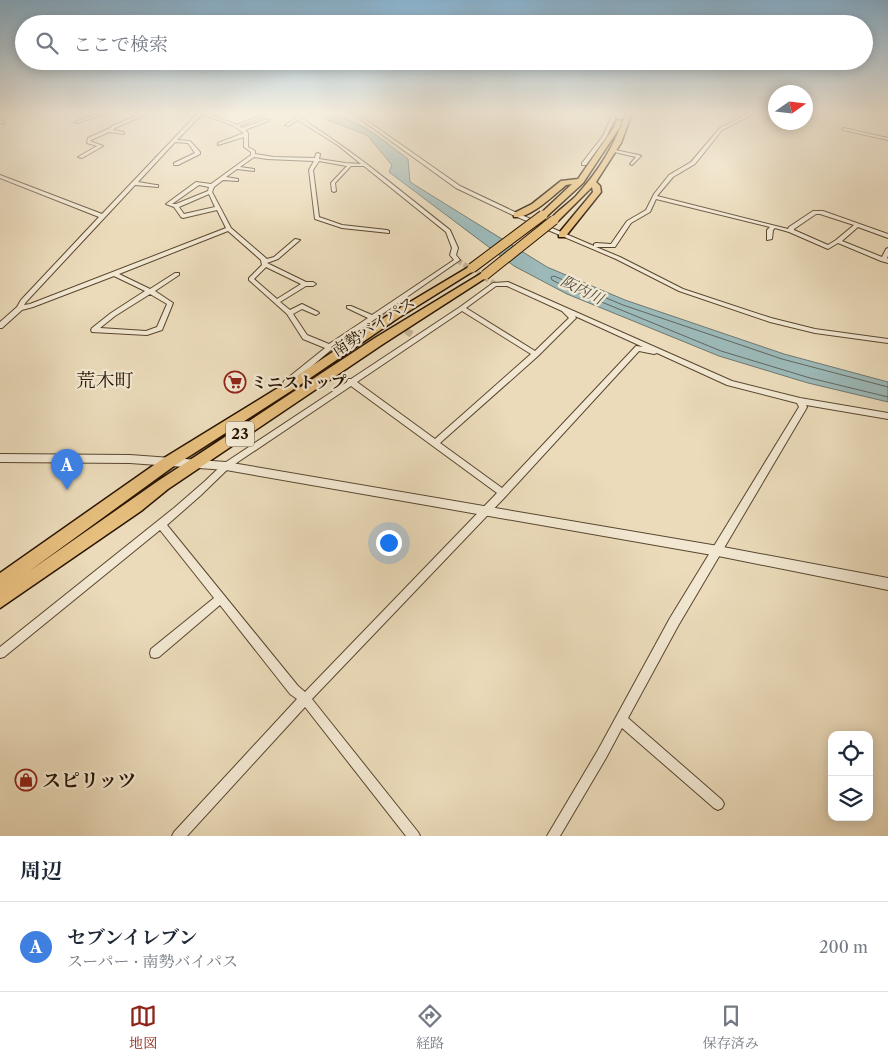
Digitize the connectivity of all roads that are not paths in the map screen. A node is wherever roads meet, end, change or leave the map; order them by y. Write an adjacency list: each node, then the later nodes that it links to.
1 (90, 152): 13 (street)
2 (163, 152): 26 (street)
3 (197, 152): 15 (street)
4 (349, 152): 19 (street)
5 (409, 152): 35 (street)
6 (593, 152): 16 (street)
7 (600, 152): 25 (highway, 南勢バイパス / 23)
8 (611, 152): 27 (highway, 南勢バイパス / 23)
9 (621, 152): 17 (street)
10 (702, 152): 32 (street)
11 (318, 154): 14 (street)
12 (253, 155): 14 (street); 20 (street)
13 (80, 157)
14 (316, 160): 18 (street); 41 (street)
15 (176, 164)
16 (584, 164)
17 (632, 164)
18 (350, 165): 19 (street); 30 (street)
19 (365, 165): 63 (street)
20 (236, 168): 21 (street); 23 (street)
21 (252, 170)
22 (0, 176): 36 (street)
23 (222, 178): 24 (street); 29 (street)
24 (236, 180)
25 (580, 181): 35 (highway); 70 (highway, 南勢バイパス / 23, bridge)
26 (134, 182): 28 (street); 36 (street)
27 (590, 182): 42 (highway); 76 (highway, 南勢バイパス / 23, bridge)
28 (156, 186)
29 (212, 186): 31 (street); 33 (street)
30 (334, 191)
31 (210, 192): 33 (street); 34 (street)
32 (655, 197): 38 (street); 46 (street)
33 (176, 206): 34 (street)
34 (218, 208): 39 (street)
35 (517, 215): 42 (street)
36 (102, 216): 59 (street)
37 (856, 226): 40 (street); 43 (street); 47 (street)
38 (773, 227): 40 (street); 44 (street)
39 (230, 229): 50 (street); 51 (street)
40 (791, 231): 47 (street)
41 (387, 232)
42 (562, 234): 46 (street)
43 (888, 236)
44 (769, 239)
45 (296, 240): 50 (street)
46 (580, 241): 65 (street)
47 (838, 241): 49 (street)
48 (888, 250): 49 (street)
49 (885, 260)
50 (265, 264): 53 (street); 56 (street)
51 (114, 274): 55 (street); 59 (street)
52 (177, 274): 55 (street)
53 (305, 284): 54 (street); 56 (street)
54 (313, 284)
55 (152, 292): 55 (street)
56 (277, 301): 61 (street)
57 (560, 306): 60 (street); 67 (street); 68 (street)
58 (349, 307): 63 (street)
59 (20, 308): 64 (street)
60 (462, 308): 67 (street); 69 (street)
61 (289, 313): 62 (street); 66 (street)
62 (316, 313)
63 (371, 317): 66 (street)
64 (0, 326)
65 (888, 341)
66 (330, 347): 70 (street)
67 (536, 354): 73 (street)
68 (668, 354): 71 (street); 78 (street)
69 (350, 381): 73 (street); 77 (street)
70 (290, 386): 75 (highway, 南勢バイパス / 23)
71 (800, 401): 72 (street); 81 (street)
72 (888, 416)
73 (435, 443): 78 (street)
74 (0, 458): 75 (street)
75 (169, 462): 76 (street); 82 (highway, 南勢バイパス / 23)
76 (196, 464): 77 (street); 85 (highway, 南勢バイパス / 23)
77 (226, 466): 79 (street); 80 (street)
78 (503, 493): 79 (street)
79 (486, 510): 81 (street); 88 (street)
80 (161, 524): 84 (street); 86 (street)
81 (718, 551): 83 (street); 89 (street)
82 (0, 582)
83 (888, 584)
84 (221, 598): 87 (street); 88 (street)
85 (0, 600)
86 (0, 653)
87 (155, 653)
88 (304, 699): 91 (street); 92 (street)
89 (621, 719): 90 (street); 93 (street)
90 (718, 804)
91 (178, 836)
92 (414, 836)
93 (553, 836)

